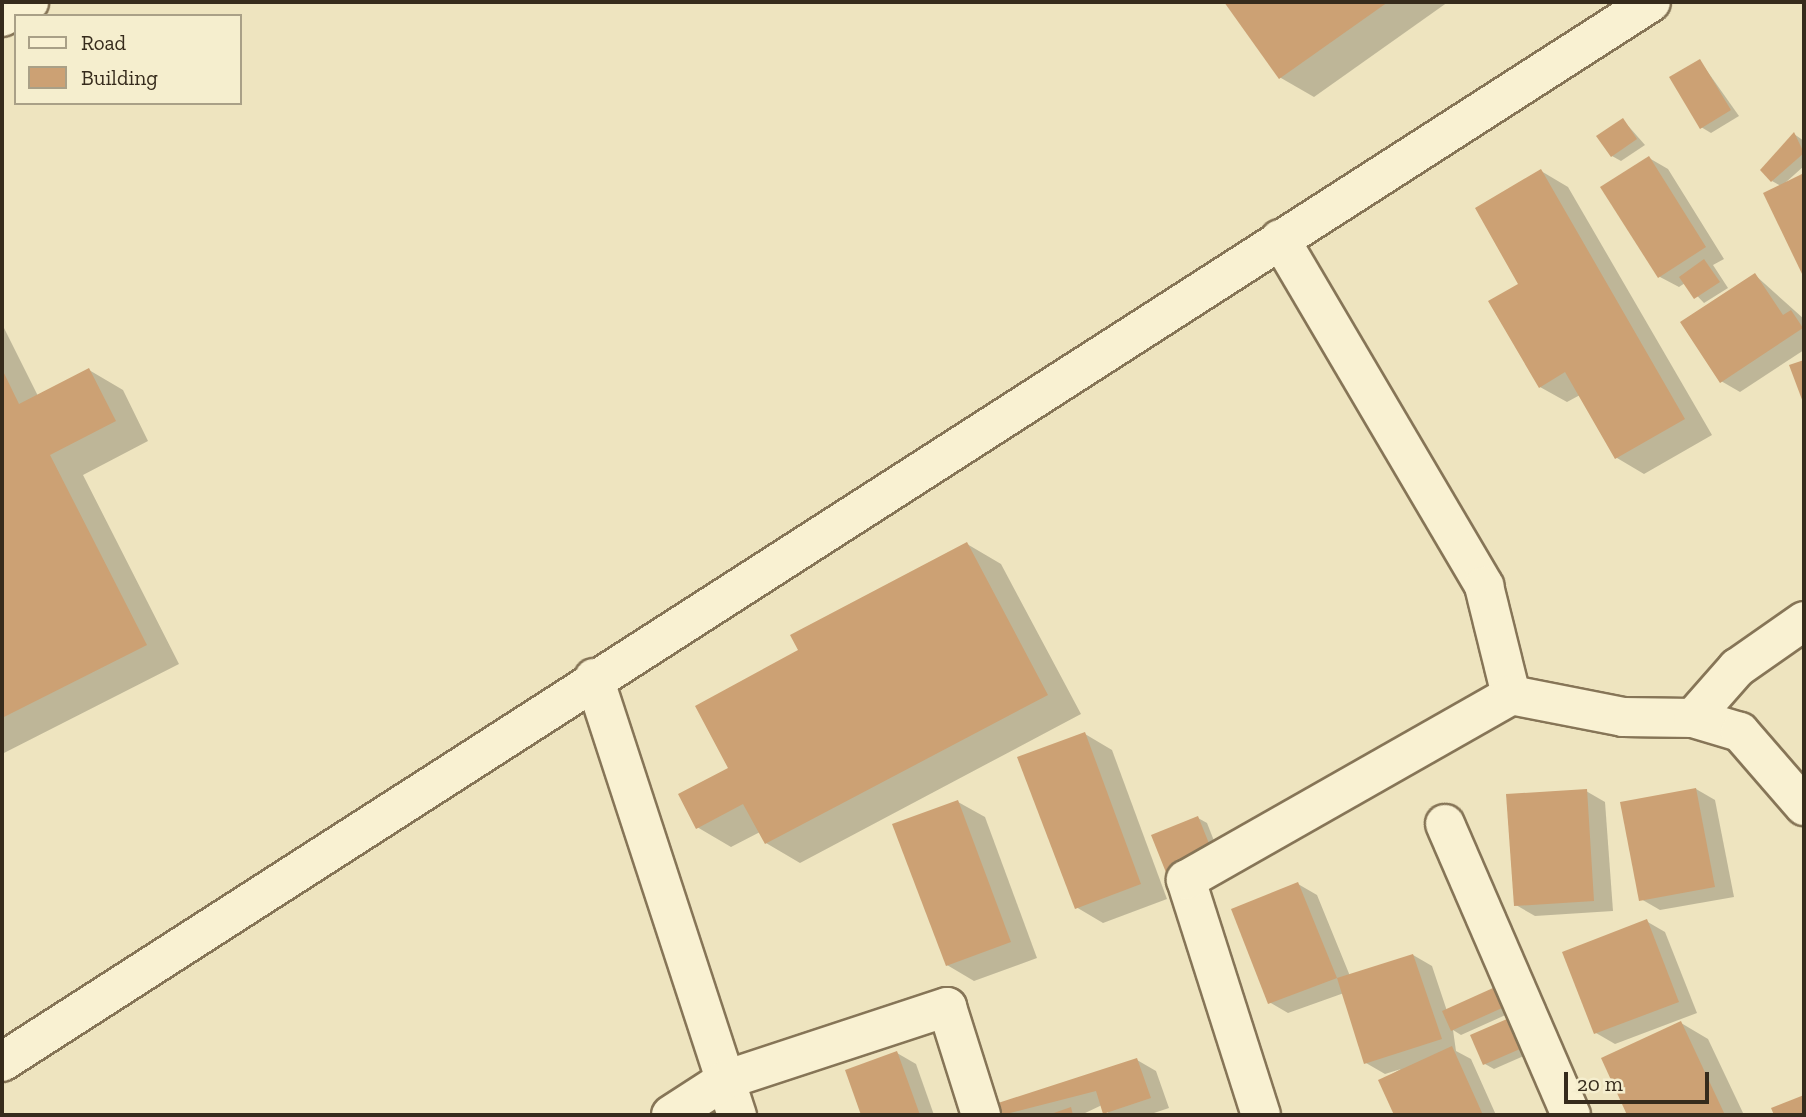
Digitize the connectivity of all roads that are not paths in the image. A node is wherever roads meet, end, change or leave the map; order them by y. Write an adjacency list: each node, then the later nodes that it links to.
1 (29, 2): 3 (street)
2 (1647, 3): 4 (street)
3 (2, 17)
4 (1280, 239): 6 (street); 7 (street)
5 (1804, 621): 8 (street)
6 (594, 678): 11 (street); 12 (street)
7 (1511, 695): 8 (street); 15 (street)
8 (1693, 718): 9 (street)
9 (1804, 806)
10 (1445, 824): 16 (street)
11 (2, 1062)
12 (732, 1098): 13 (street); 14 (street)
13 (671, 1115)
14 (982, 1115)
15 (1261, 1115)
16 (1571, 1115)

